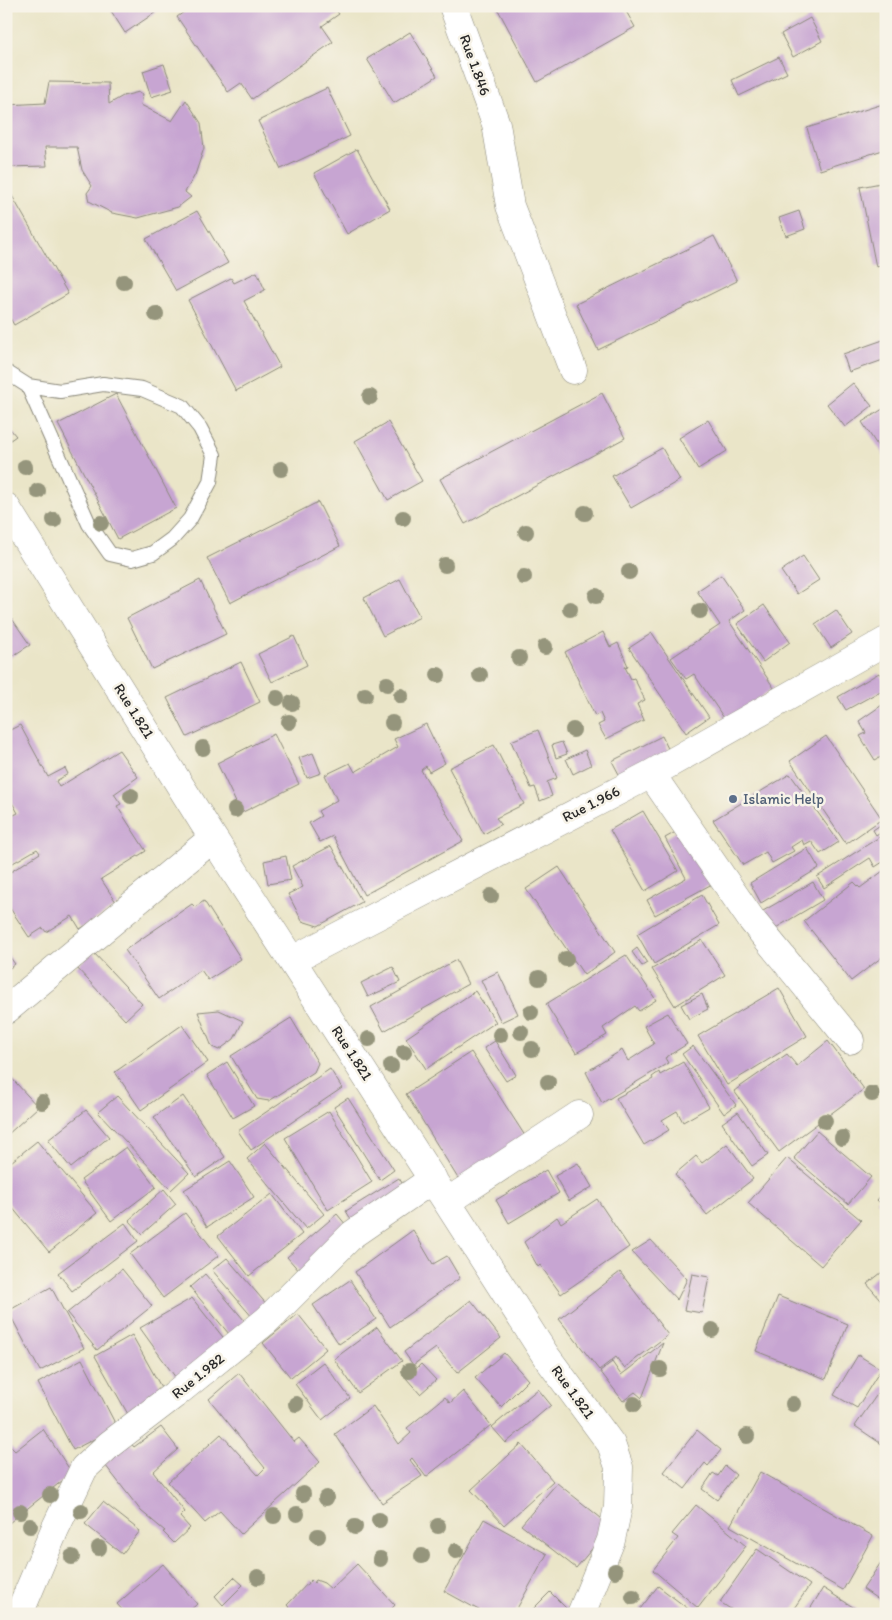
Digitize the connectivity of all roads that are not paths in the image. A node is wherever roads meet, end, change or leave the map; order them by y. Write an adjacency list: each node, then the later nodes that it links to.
1 (453, 6): 2 (street, Rue 1.846)
2 (573, 370)
3 (6, 372): 4 (lane)
4 (28, 386): 4 (lane)
5 (6, 507): 8 (street, Rue 1.821)
6 (886, 641): 7 (street, Rue 1.966)
7 (651, 774): 9 (street, Rue 1.966); 11 (street)
8 (213, 838): 9 (street, Rue 1.821); 10 (street)
9 (292, 960): 13 (street, Rue 1.821)
10 (6, 1010)
11 (850, 1040)
12 (579, 1115): 14 (street)
13 (433, 1179): 14 (street, Rue 1.821); 15 (street, Rue 1.982)
14 (447, 1202): 16 (street, Rue 1.821)
15 (19, 1614)
16 (581, 1614)

